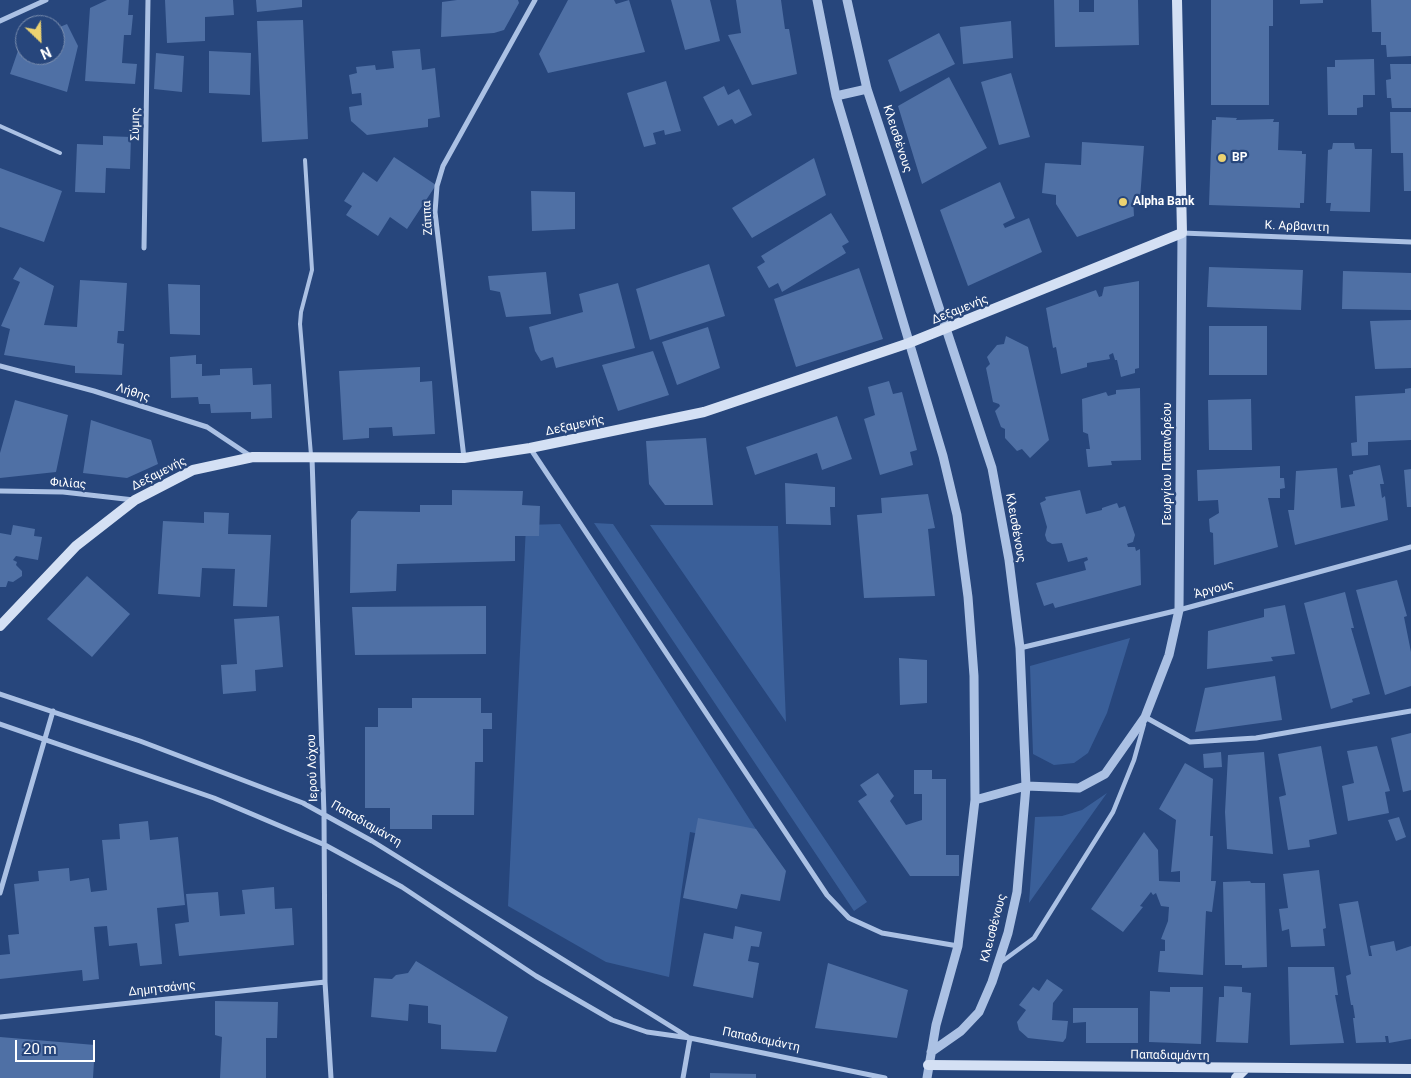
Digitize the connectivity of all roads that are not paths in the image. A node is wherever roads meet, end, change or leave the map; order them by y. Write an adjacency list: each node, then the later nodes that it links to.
1 (46, 0): 7 (street)
2 (148, 0): 15 (street, Σύμης)
3 (535, 0): 22 (street, Ζάππα)
4 (817, 0): 9 (street)
5 (847, 0): 8 (street, Κλεισθένους)
6 (1177, 0): 13 (main road, Γεωργίου Παπανδρέου)
7 (0, 21)
8 (868, 89): 9 (street); 16 (street, Κλεισθένους)
9 (836, 96): 17 (street)
10 (0, 126): 11 (lane)
11 (60, 153)
12 (305, 160): 21 (lane)
13 (1182, 233): 14 (street, Κ. Αρβανιτη); 16 (main road, Δεξαμενής); 26 (street, Γεωργίου Παπανδρέου)
14 (1411, 242)
15 (144, 248)
16 (947, 329): 17 (main road, Δεξαμενής); 28 (street, Κλεισθένους)
17 (909, 343): 19 (main road, Δεξαμενής); 36 (street)
18 (0, 366): 20 (street, Λήθης)
19 (530, 448): 22 (main road, Δεξαμενής); 40 (street)
20 (252, 457): 21 (main road, Δεξαμενής); 24 (main road, Δεξαμενής)
21 (312, 458): 22 (main road, Δεξαμενής); 37 (street, Ιερού Λόχου)
22 (464, 458)
23 (0, 491): 24 (street, Φιλίας)
24 (134, 500): 27 (main road, Δεξαμενής)
25 (1411, 547): 26 (street, Άργους)
26 (1179, 610): 28 (street, Άργους); 32 (street, Γεωργίου Παπανδρέου)
27 (0, 626)
28 (1020, 648): 35 (street, Κλεισθένους)
29 (0, 694): 31 (street, Παπαδιαμάντη)
30 (1411, 711): 32 (street)
31 (53, 712): 34 (street); 37 (street, Παπαδιαμάντη)
32 (1145, 717): 35 (street, Γεωργίου Παπανδρέου); 41 (street)
33 (0, 724): 34 (street, Παπαδιαμάντη)
34 (45, 738): 38 (street, Παπαδιαμάντη); 39 (street)
35 (1026, 786): 36 (street, Γεωργίου Παπανδρέου); 41 (street, Κλεισθένους)
36 (975, 800): 40 (street)
37 (324, 814): 38 (street, Ιερού Λόχου); 44 (street, Παπαδιαμάντη)
38 (325, 846): 42 (street, Ιερού Λόχου); 44 (street, Παπαδιαμάντη)
39 (0, 893)
40 (958, 946): 45 (street)
41 (997, 966): 45 (street, Κλεισθένους)
42 (325, 982): 43 (street, Δημητσάνης); 49 (street, Ιερού Λόχου)
43 (0, 1017)
44 (690, 1038): 50 (street); 51 (street, Παπαδιαμάντη)
45 (931, 1052): 46 (street)
46 (928, 1065): 48 (main road, Παπαδιαμάντη); 52 (street)
47 (1411, 1068): 48 (main road, Παπαδιαμάντη)
48 (1245, 1069): 53 (main road)
49 (331, 1078)
50 (683, 1078)
51 (885, 1078)
52 (927, 1078)
53 (1236, 1078)

